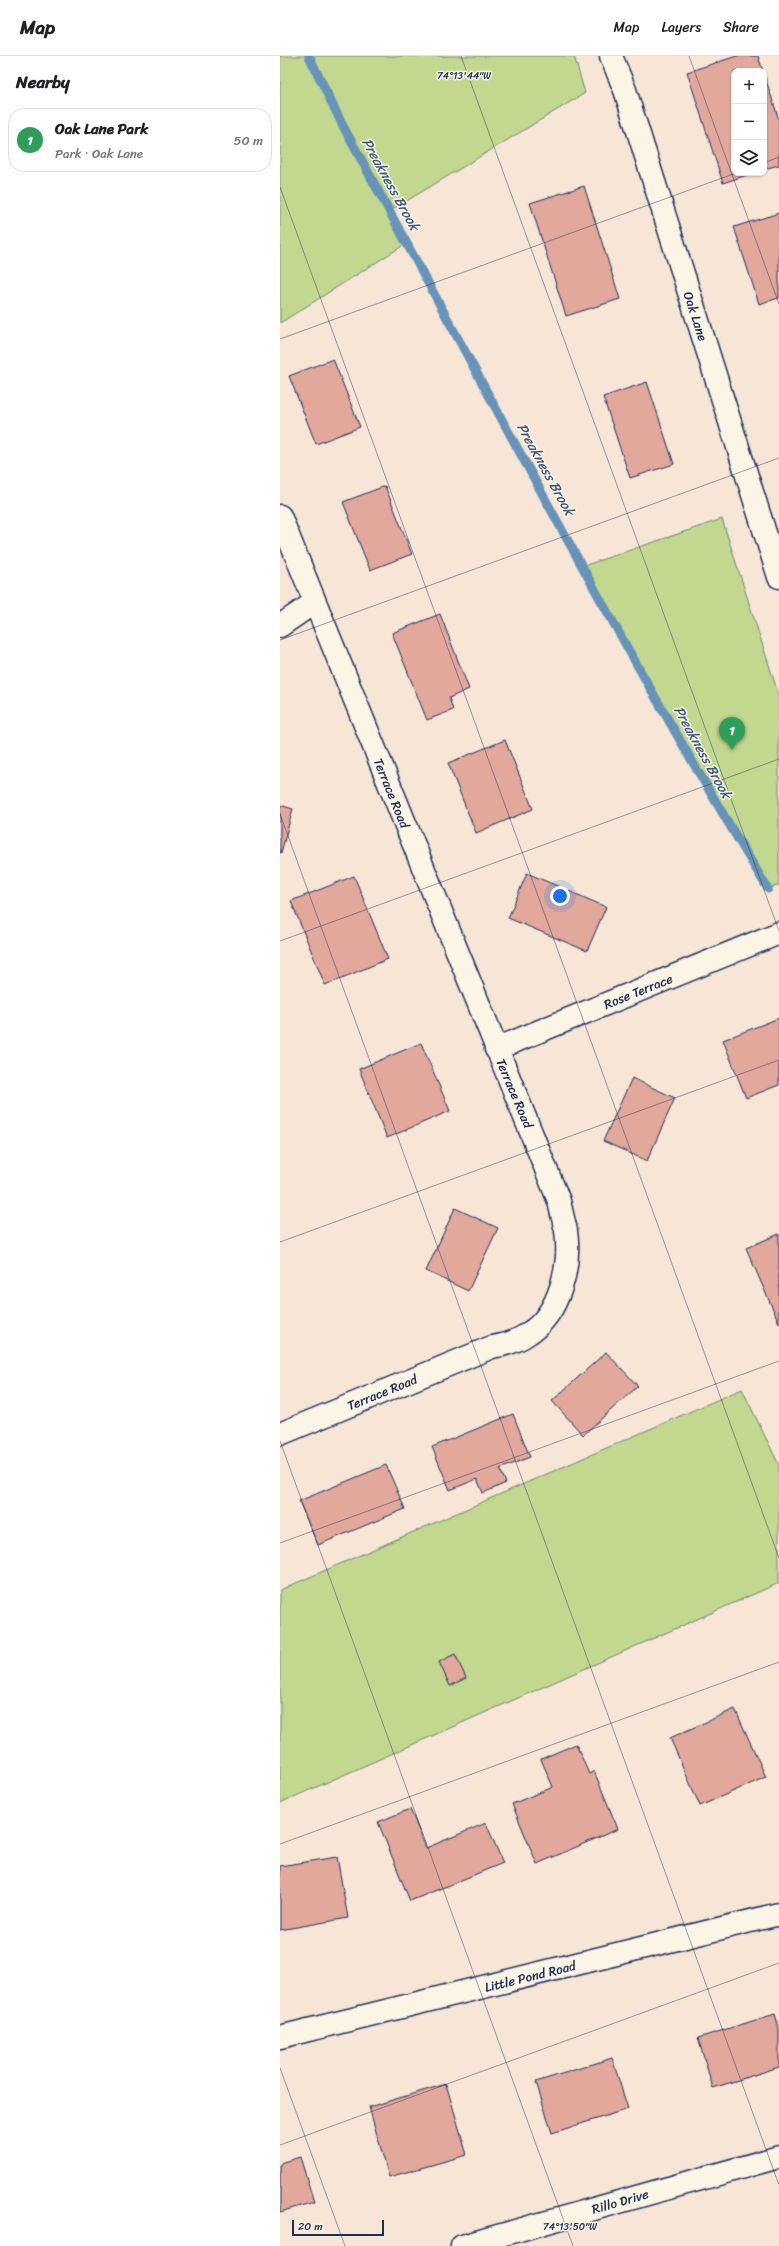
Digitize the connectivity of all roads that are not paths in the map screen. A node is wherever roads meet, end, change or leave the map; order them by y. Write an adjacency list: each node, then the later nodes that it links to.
1 (612, 56): 3 (street, Oak Lane)
2 (280, 516): 4 (street)
3 (779, 577)
4 (315, 602): 5 (street); 7 (street, Terrace Road)
5 (280, 626)
6 (779, 933): 7 (street, Rose Terrace)
7 (496, 1049): 8 (street, Terrace Road)
8 (280, 1434)
9 (779, 1914): 10 (street, Little Pond Road)
10 (280, 2037)
11 (779, 2157): 12 (street, Rillo Drive)
12 (462, 2246)

